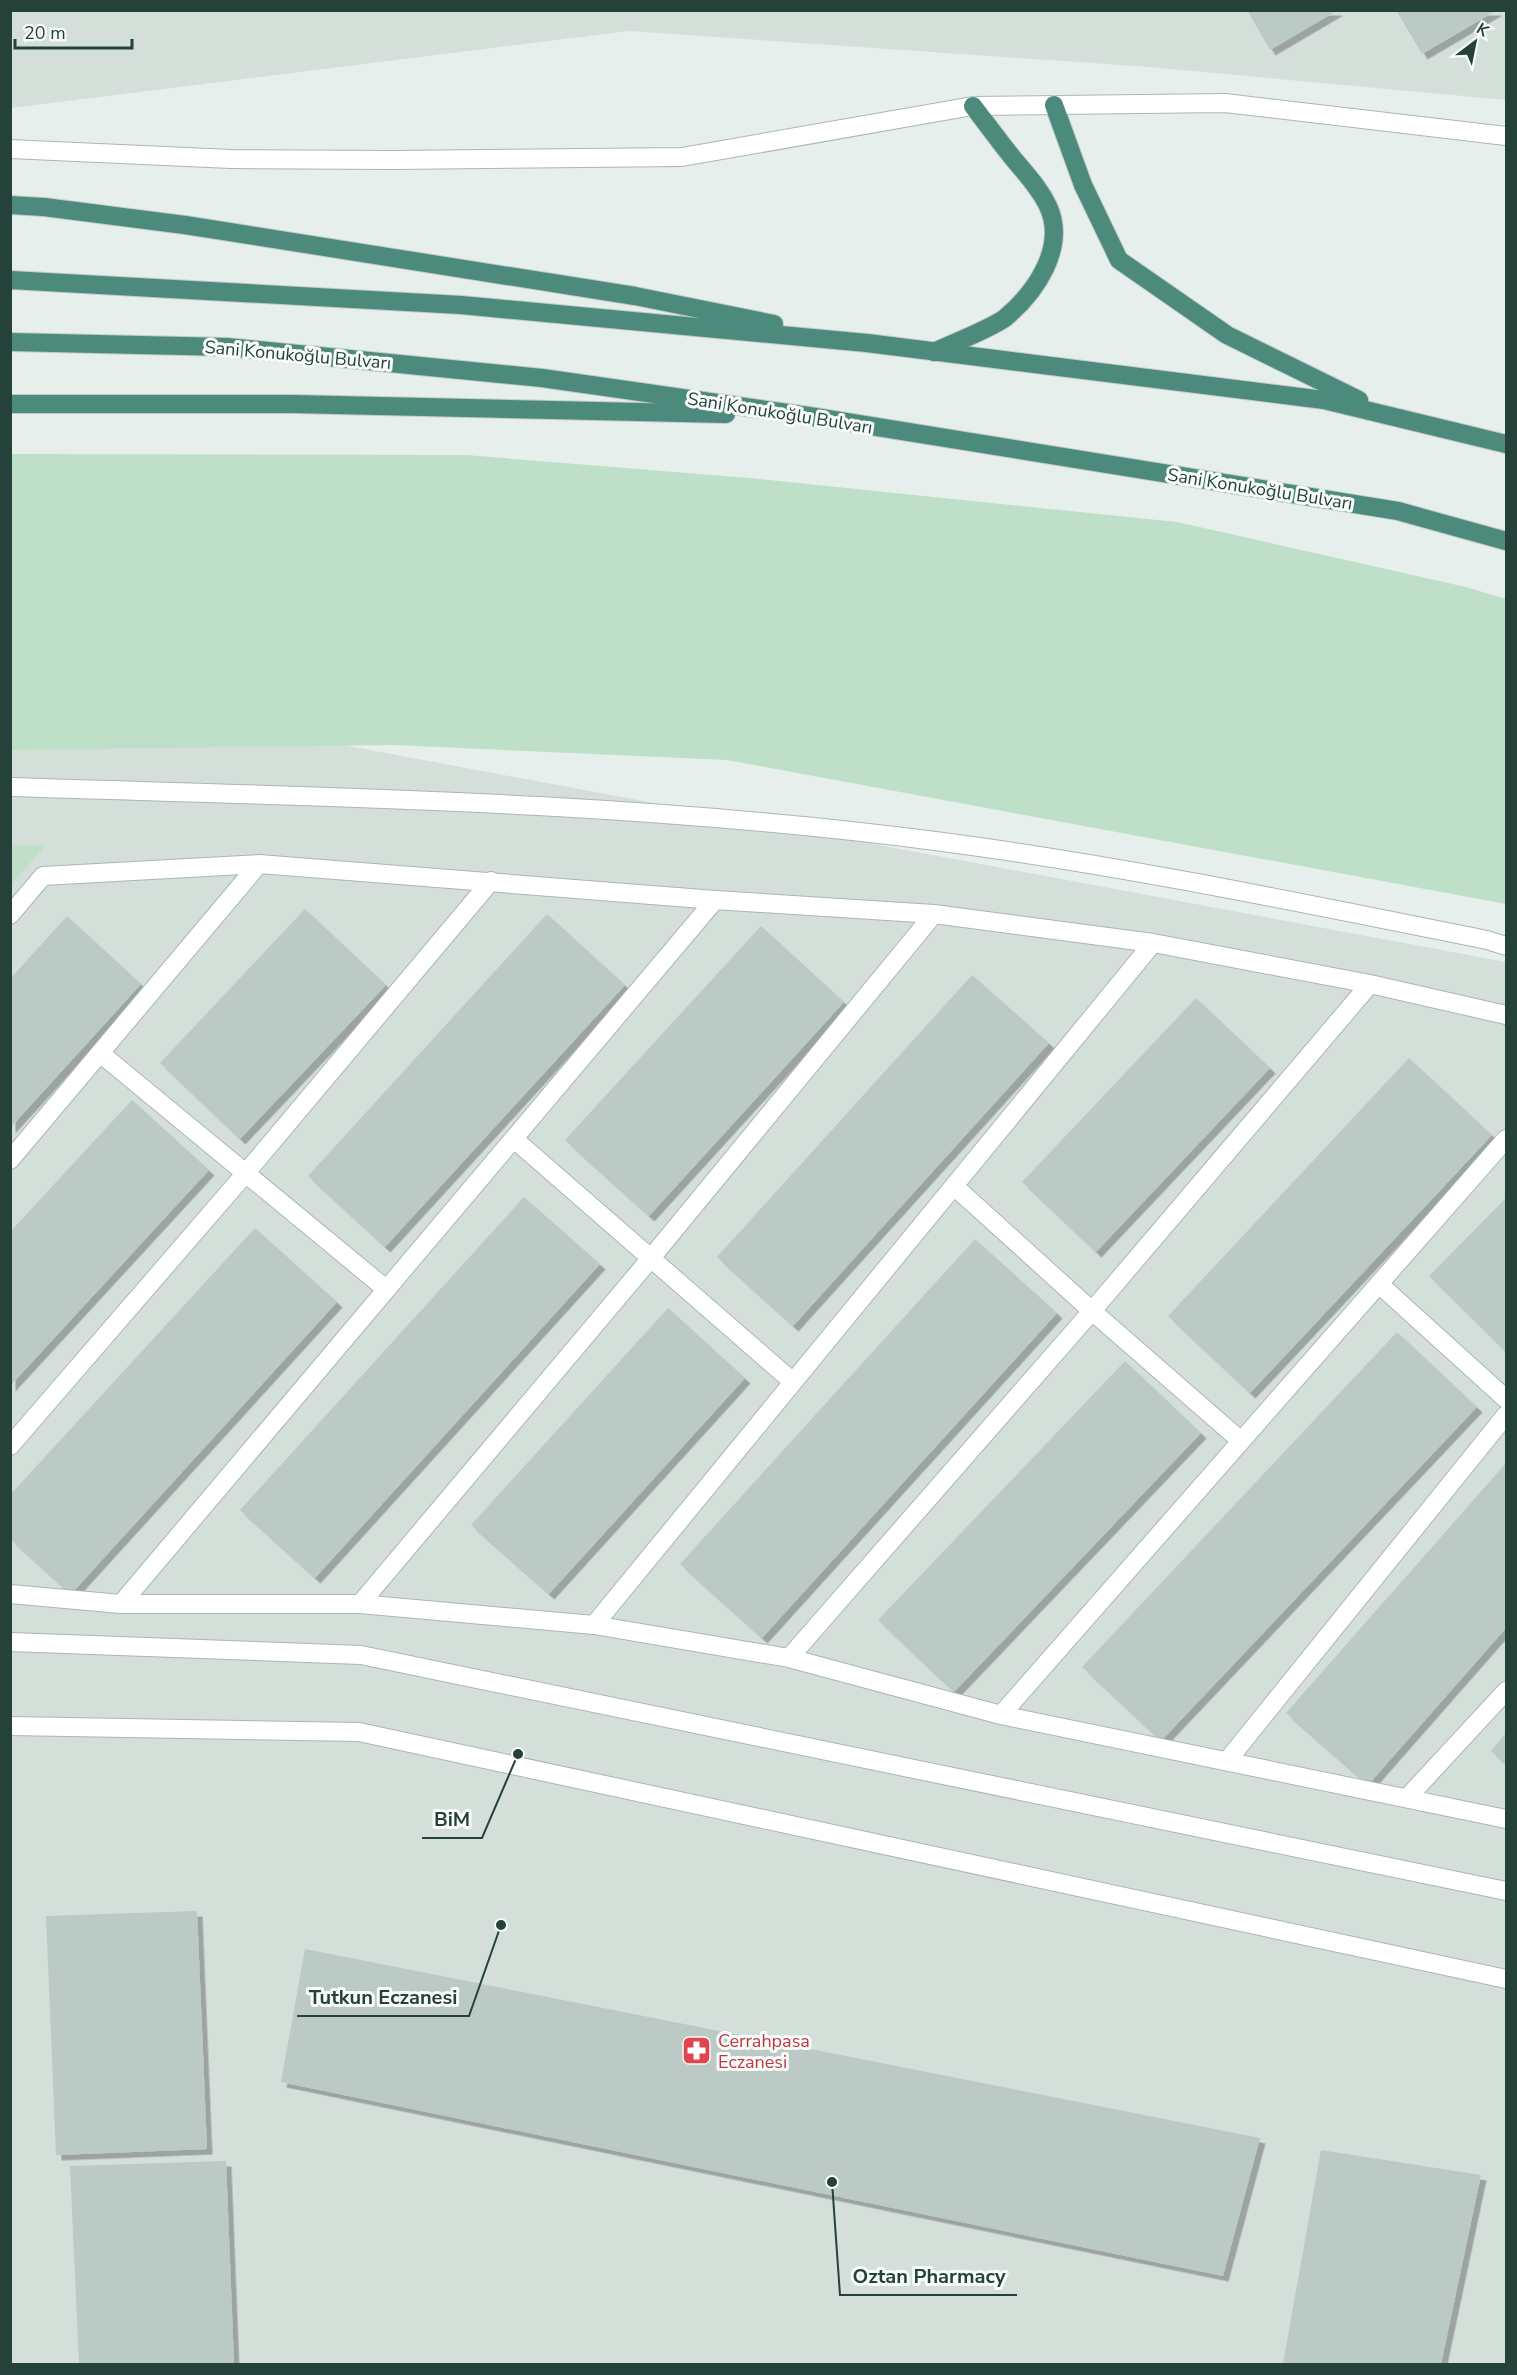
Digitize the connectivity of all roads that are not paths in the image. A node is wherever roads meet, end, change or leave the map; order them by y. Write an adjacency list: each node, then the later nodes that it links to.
1 (1054, 105): 2 (street); 3 (street); 11 (highway)
2 (973, 106): 4 (street); 9 (highway)
3 (1506, 136)
4 (10, 149)
5 (10, 205): 8 (highway)
6 (10, 279): 8 (highway)
7 (10, 342): 12 (highway, Sani Konukoğlu Bulvarı)
8 (867, 344): 9 (highway)
9 (934, 352): 11 (highway)
10 (10, 404): 12 (highway)
11 (1387, 414): 13 (highway)
12 (809, 416): 14 (highway, Sani Konukoğlu Bulvarı)
13 (1506, 444)
14 (1506, 541)
15 (10, 787): 22 (street)
16 (259, 864): 17 (street); 20 (street); 25 (street)
17 (491, 881): 18 (street); 29 (street)
18 (715, 900): 19 (street); 26 (street)
19 (934, 914): 21 (street); 31 (street)
20 (10, 915)
21 (1153, 943): 23 (street); 30 (street)
22 (1506, 946)
23 (1371, 984): 24 (street); 34 (street)
24 (1506, 1015)
25 (100, 1053): 28 (street); 29 (street)
26 (514, 1138): 31 (street); 33 (street)
27 (1506, 1139): 32 (street)
28 (10, 1160)
29 (245, 1174): 33 (street); 39 (street)
30 (954, 1186): 34 (street); 35 (street)
31 (651, 1258): 35 (street); 42 (street)
32 (1379, 1284): 36 (street); 38 (street)
33 (386, 1289): 41 (street)
34 (1092, 1311): 38 (street); 45 (street)
35 (793, 1382): 43 (street)
36 (1506, 1399)
37 (1506, 1415): 49 (street)
38 (1241, 1441): 47 (street)
39 (10, 1446)
40 (10, 1594): 41 (street)
41 (121, 1604): 42 (street)
42 (360, 1604): 43 (street)
43 (594, 1625): 45 (street)
44 (10, 1642): 52 (street)
45 (789, 1658): 47 (street)
46 (1506, 1691): 50 (street)
47 (1001, 1715): 49 (street)
48 (10, 1726): 53 (street)
49 (1227, 1761): 50 (street)
50 (1407, 1798): 51 (street)
51 (1506, 1819)
52 (1506, 1891)
53 (1506, 1979)

